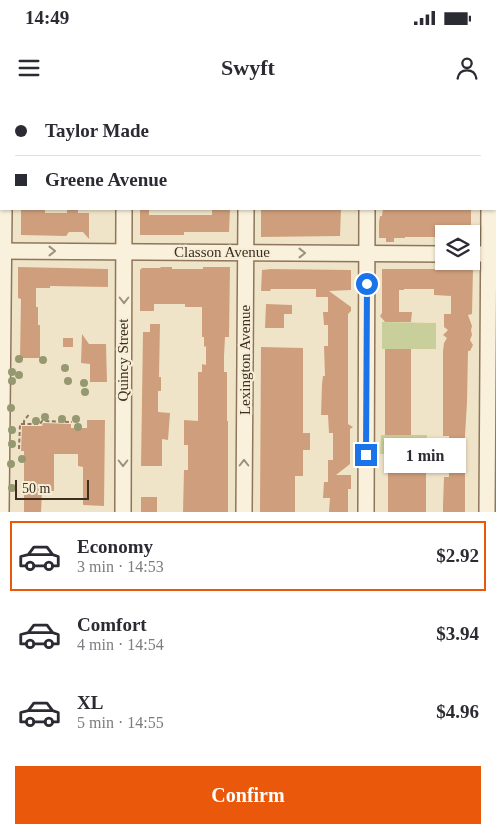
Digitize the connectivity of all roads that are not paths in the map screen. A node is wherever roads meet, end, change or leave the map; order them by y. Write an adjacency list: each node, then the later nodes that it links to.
1 (4, 210): 6 (street)
2 (124, 210): 7 (street, Quincy Street)
3 (246, 210): 8 (street, Lexington Avenue)
4 (367, 210): 9 (street)
5 (489, 210): 11 (street)
6 (2, 251): 7 (street, Classon Avenue, one-way to 7); 12 (street)
7 (124, 252): 8 (street, Classon Avenue); 13 (street, Quincy Street, one-way to 13)
8 (246, 253): 9 (street, Classon Avenue, one-way to 9); 14 (street, Lexington Avenue, one-way to 8)
9 (367, 253): 10 (street, Classon Avenue); 15 (street)
10 (435, 254)
11 (492, 254): 16 (street)
12 (1, 512)
13 (122, 512)
14 (244, 512)
15 (366, 512)
16 (487, 512)

